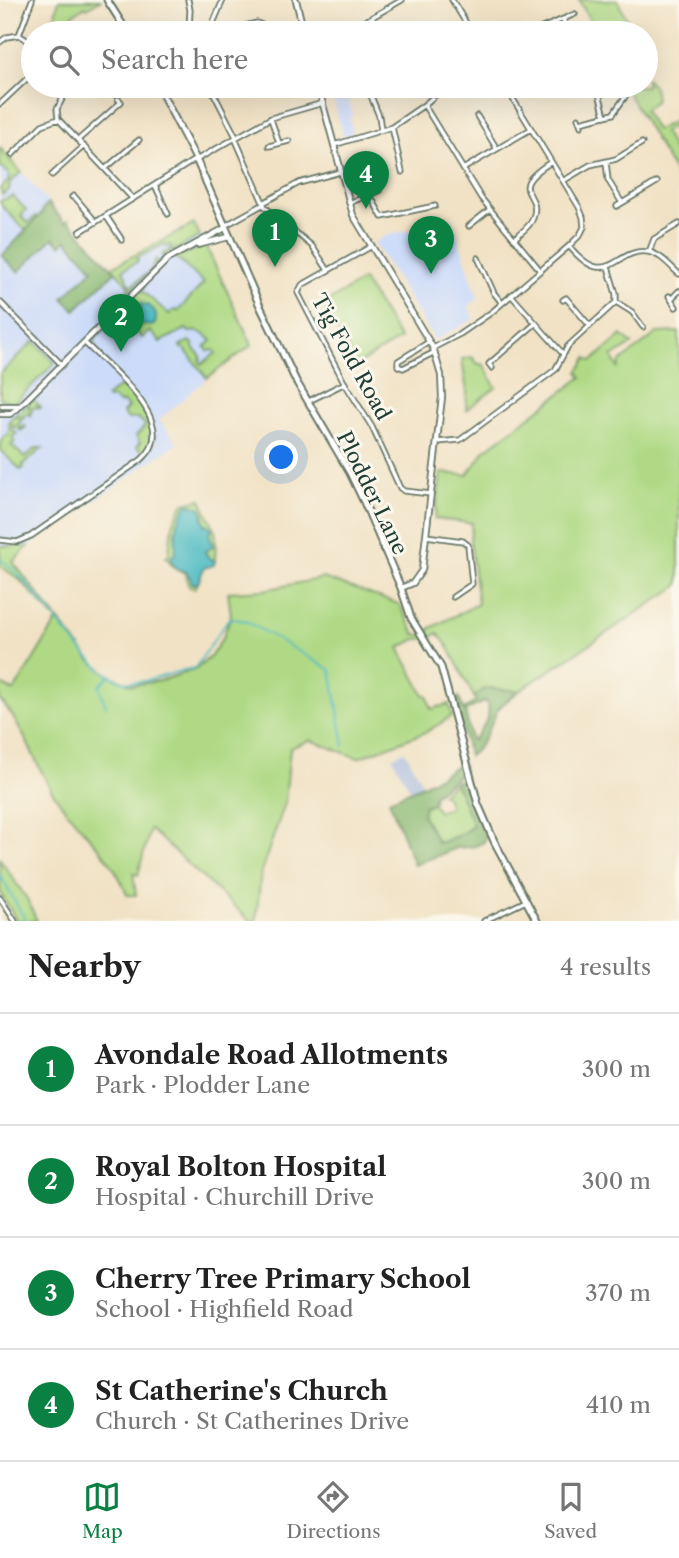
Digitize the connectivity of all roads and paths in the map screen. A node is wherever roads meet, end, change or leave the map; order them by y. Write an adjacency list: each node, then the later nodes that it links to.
1 (32, 0): 10 (street)
2 (107, 0): 11 (main road)
3 (188, 0): 12 (street)
4 (223, 0): 13 (street)
5 (296, 0): 14 (street)
6 (402, 0): 15 (street)
7 (452, 0): 16 (street)
8 (575, 14): 9 (street)
9 (563, 19): 17 (street)
10 (24, 21)
11 (120, 21)
12 (189, 21)
13 (214, 21)
14 (301, 21)
15 (366, 21)
16 (465, 21)
17 (558, 21)
18 (21, 30): 19 (street)
19 (19, 35): 20 (street)
20 (0, 42)
21 (21, 84): 33 (street)
22 (63, 98): 38 (street)
23 (164, 98): 54 (main road, Plodder Lane)
24 (216, 98): 43 (street)
25 (322, 98): 32 (street)
26 (372, 98): 42 (street)
27 (432, 98): 34 (street)
28 (512, 98): 41 (street)
29 (600, 98): 36 (street)
30 (625, 98): 36 (street)
31 (118, 99): 44 (street)
32 (323, 103): 37 (street); 49 (street)
33 (0, 104)
34 (424, 105): 40 (street); 58 (street)
35 (477, 116): 52 (street)
36 (605, 116): 39 (street)
37 (271, 118): 43 (street); 47 (street)
38 (58, 119): 44 (street); 53 (street)
39 (580, 122)
40 (392, 127): 42 (street); 60 (street)
41 (531, 129): 52 (street); 55 (street)
42 (381, 131): 49 (street)
43 (235, 138): 54 (street); 69 (street)
44 (78, 140): 50 (street)
45 (139, 140): 57 (street)
46 (289, 141): 47 (street)
47 (279, 143): 51 (street)
48 (642, 143): 56 (street)
49 (334, 145): 59 (street)
50 (85, 146): 57 (street); 61 (street)
51 (269, 146)
52 (497, 149): 58 (street)
53 (12, 155)
54 (196, 160): 64 (street); 77 (main road, Plodder Lane)
55 (551, 162): 62 (street); 81 (street)
56 (607, 162): 62 (street); 63 (street)
57 (106, 169): 68 (street)
58 (463, 169): 72 (street)
59 (341, 172): 69 (street); 70 (street)
60 (402, 172)
61 (52, 175)
62 (563, 181): 84 (street)
63 (657, 182)
64 (155, 185): 68 (street); 73 (street)
65 (379, 191): 66 (street)
66 (370, 195): 70 (street); 71 (street)
67 (72, 197): 75 (street)
68 (133, 199): 74 (street)
69 (263, 203): 77 (street); 89 (street)
70 (349, 203): 83 (street)
71 (431, 205)
72 (489, 209): 78 (street); 81 (street)
73 (168, 214)
74 (106, 216): 75 (street); 82 (street)
75 (97, 222): 79 (street)
76 (679, 224): 86 (street)
77 (227, 226): 80 (main road, Plodder Lane); 85 (street)
78 (469, 226)
79 (80, 232)
80 (229, 237): 85 (street); 109 (main road, Plodder Lane)
81 (514, 239): 90 (street)
82 (122, 240)
83 (372, 246): 89 (street, Tig Fold Road); 102 (street)
84 (569, 246): 88 (street); 90 (street)
85 (190, 247): 103 (street)
86 (649, 252): 88 (street); 91 (street)
87 (478, 258): 97 (street)
88 (608, 267): 96 (street)
89 (328, 270): 108 (street, Tig Fold Road)
90 (540, 270): 93 (street)
91 (679, 274)
92 (679, 291): 98 (street)
93 (511, 295): 97 (street); 99 (street)
94 (563, 300): 101 (street)
95 (0, 302): 106 (street)
96 (616, 302): 100 (street); 101 (street)
97 (502, 303): 104 (street)
98 (676, 307)
99 (536, 323): 105 (street); 107 (street)
100 (642, 323)
101 (590, 326): 105 (street)
102 (429, 342): 104 (street); 104 (street)
103 (85, 343): 106 (street); 116 (street)
104 (434, 350): 113 (street)
105 (563, 354): 113 (street)
106 (62, 365): 111 (street)
107 (492, 368)
108 (345, 383): 109 (street); 114 (street, Tig Fold Road)
109 (307, 402): 117 (main road, Plodder Lane)
110 (1, 405): 111 (street); 112 (street)
111 (19, 406): 112 (street)
112 (0, 414)
113 (437, 442): 114 (street)
114 (431, 494): 115 (street)
115 (426, 536): 117 (street); 118 (street)
116 (0, 540)
117 (401, 588): 120 (main road, Plodder Lane)
118 (453, 597)
119 (0, 898): 121 (street)
120 (526, 901): 122 (street); 123 (main road, Plodder Lane)
121 (15, 921)
122 (484, 921)
123 (537, 921)

